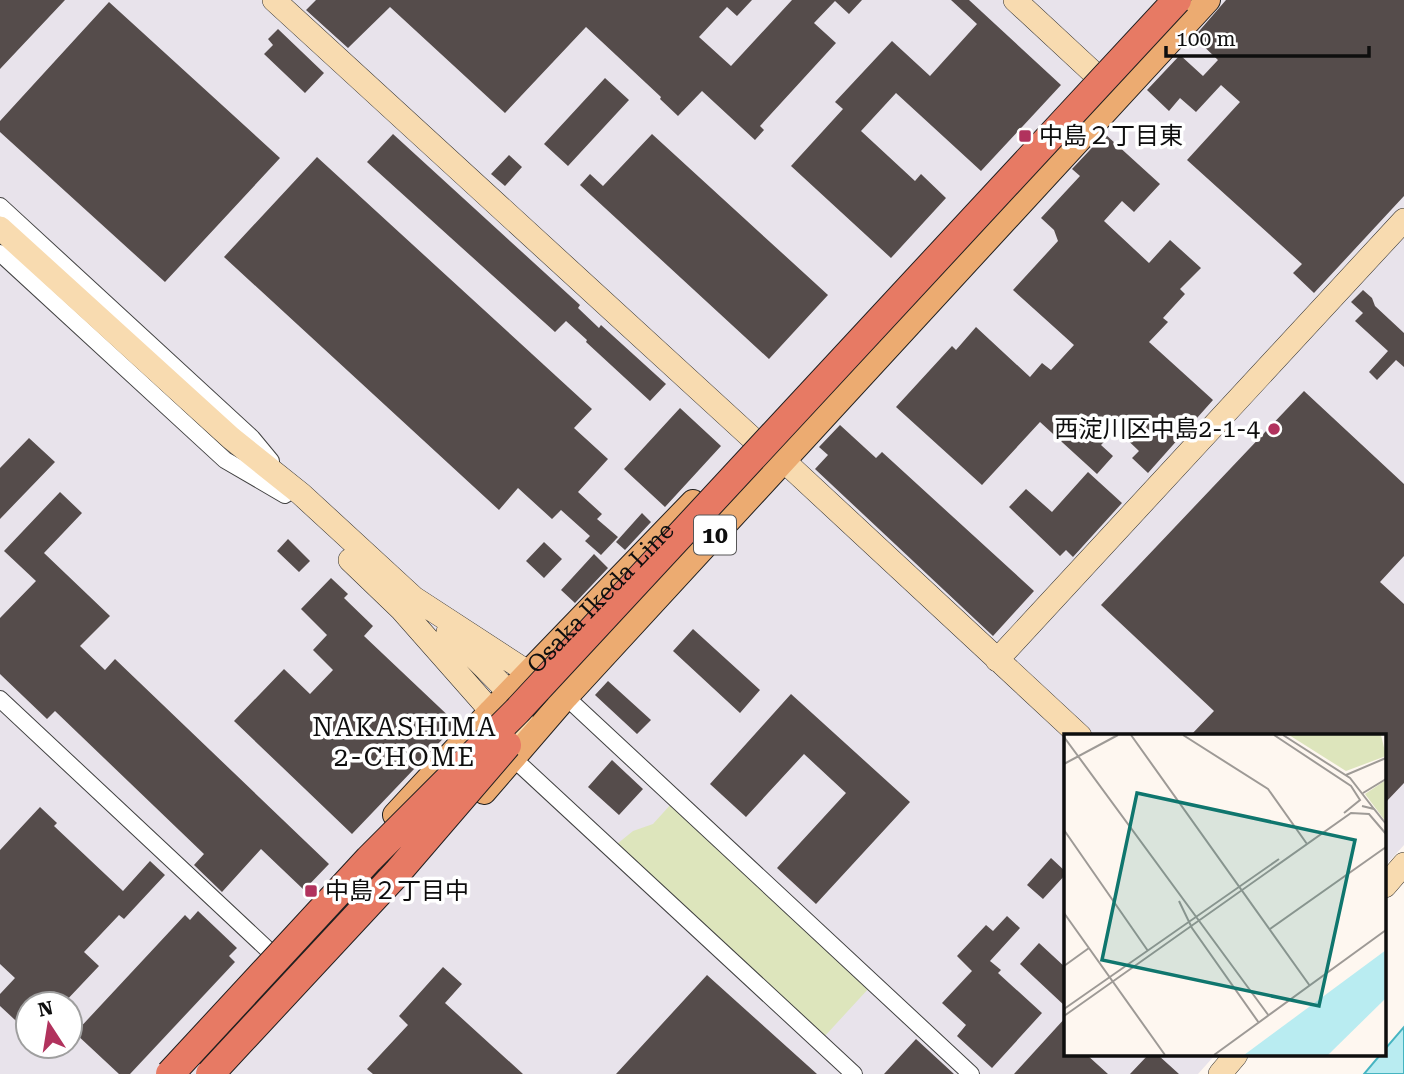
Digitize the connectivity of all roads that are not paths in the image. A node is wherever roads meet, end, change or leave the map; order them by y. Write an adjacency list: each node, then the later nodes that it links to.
1 (274, 0): 13 (street)
2 (1016, 0): 7 (street)
3 (1162, 0): 7 (main road, Osaka Ikeda Line / 10)
4 (1177, 0): 32 (highway, bridge)
5 (1196, 0): 34 (highway, bridge)
6 (1208, 0): 8 (main road, Osaka Ikeda Line / 10)
7 (1094, 73): 8 (street); 13 (main road, Osaka Ikeda Line / 10)
8 (1119, 97): 14 (main road, Osaka Ikeda Line / 10)
9 (0, 206): 15 (street)
10 (1404, 220): 17 (street)
11 (0, 228): 15 (street)
12 (0, 253): 15 (street)
13 (753, 439): 14 (street); 18 (main road, Osaka Ikeda Line / 10)
14 (783, 460): 17 (street); 20 (main road, Osaka Ikeda Line / 10)
15 (289, 491): 16 (street); 22 (street)
16 (414, 598): 18 (street); 19 (street)
17 (998, 660): 23 (street)
18 (528, 672): 19 (main road, Osaka Ikeda Line / 10); 20 (street)
19 (509, 692): 22 (main road, Osaka Ikeda Line / 10); 24 (street)
20 (566, 697): 24 (main road, Osaka Ikeda Line / 10); 37 (street)
21 (0, 699): 28 (street)
22 (491, 711): 24 (street); 28 (main road, Osaka Ikeda Line / 10)
23 (1078, 734)
24 (514, 759): 29 (main road, Osaka Ikeda Line / 10); 36 (street)
25 (403, 846): 33 (highway)
26 (1404, 864): 27 (street)
27 (1386, 885)
28 (269, 951): 29 (street); 31 (main road, Osaka Ikeda Line / 10)
29 (307, 987): 35 (main road, Osaka Ikeda Line / 10)
30 (1235, 1056): 38 (street)
31 (155, 1074)
32 (170, 1074)
33 (192, 1074)
34 (210, 1074)
35 (226, 1074)
36 (854, 1074)
37 (971, 1074)
38 (1220, 1074)

